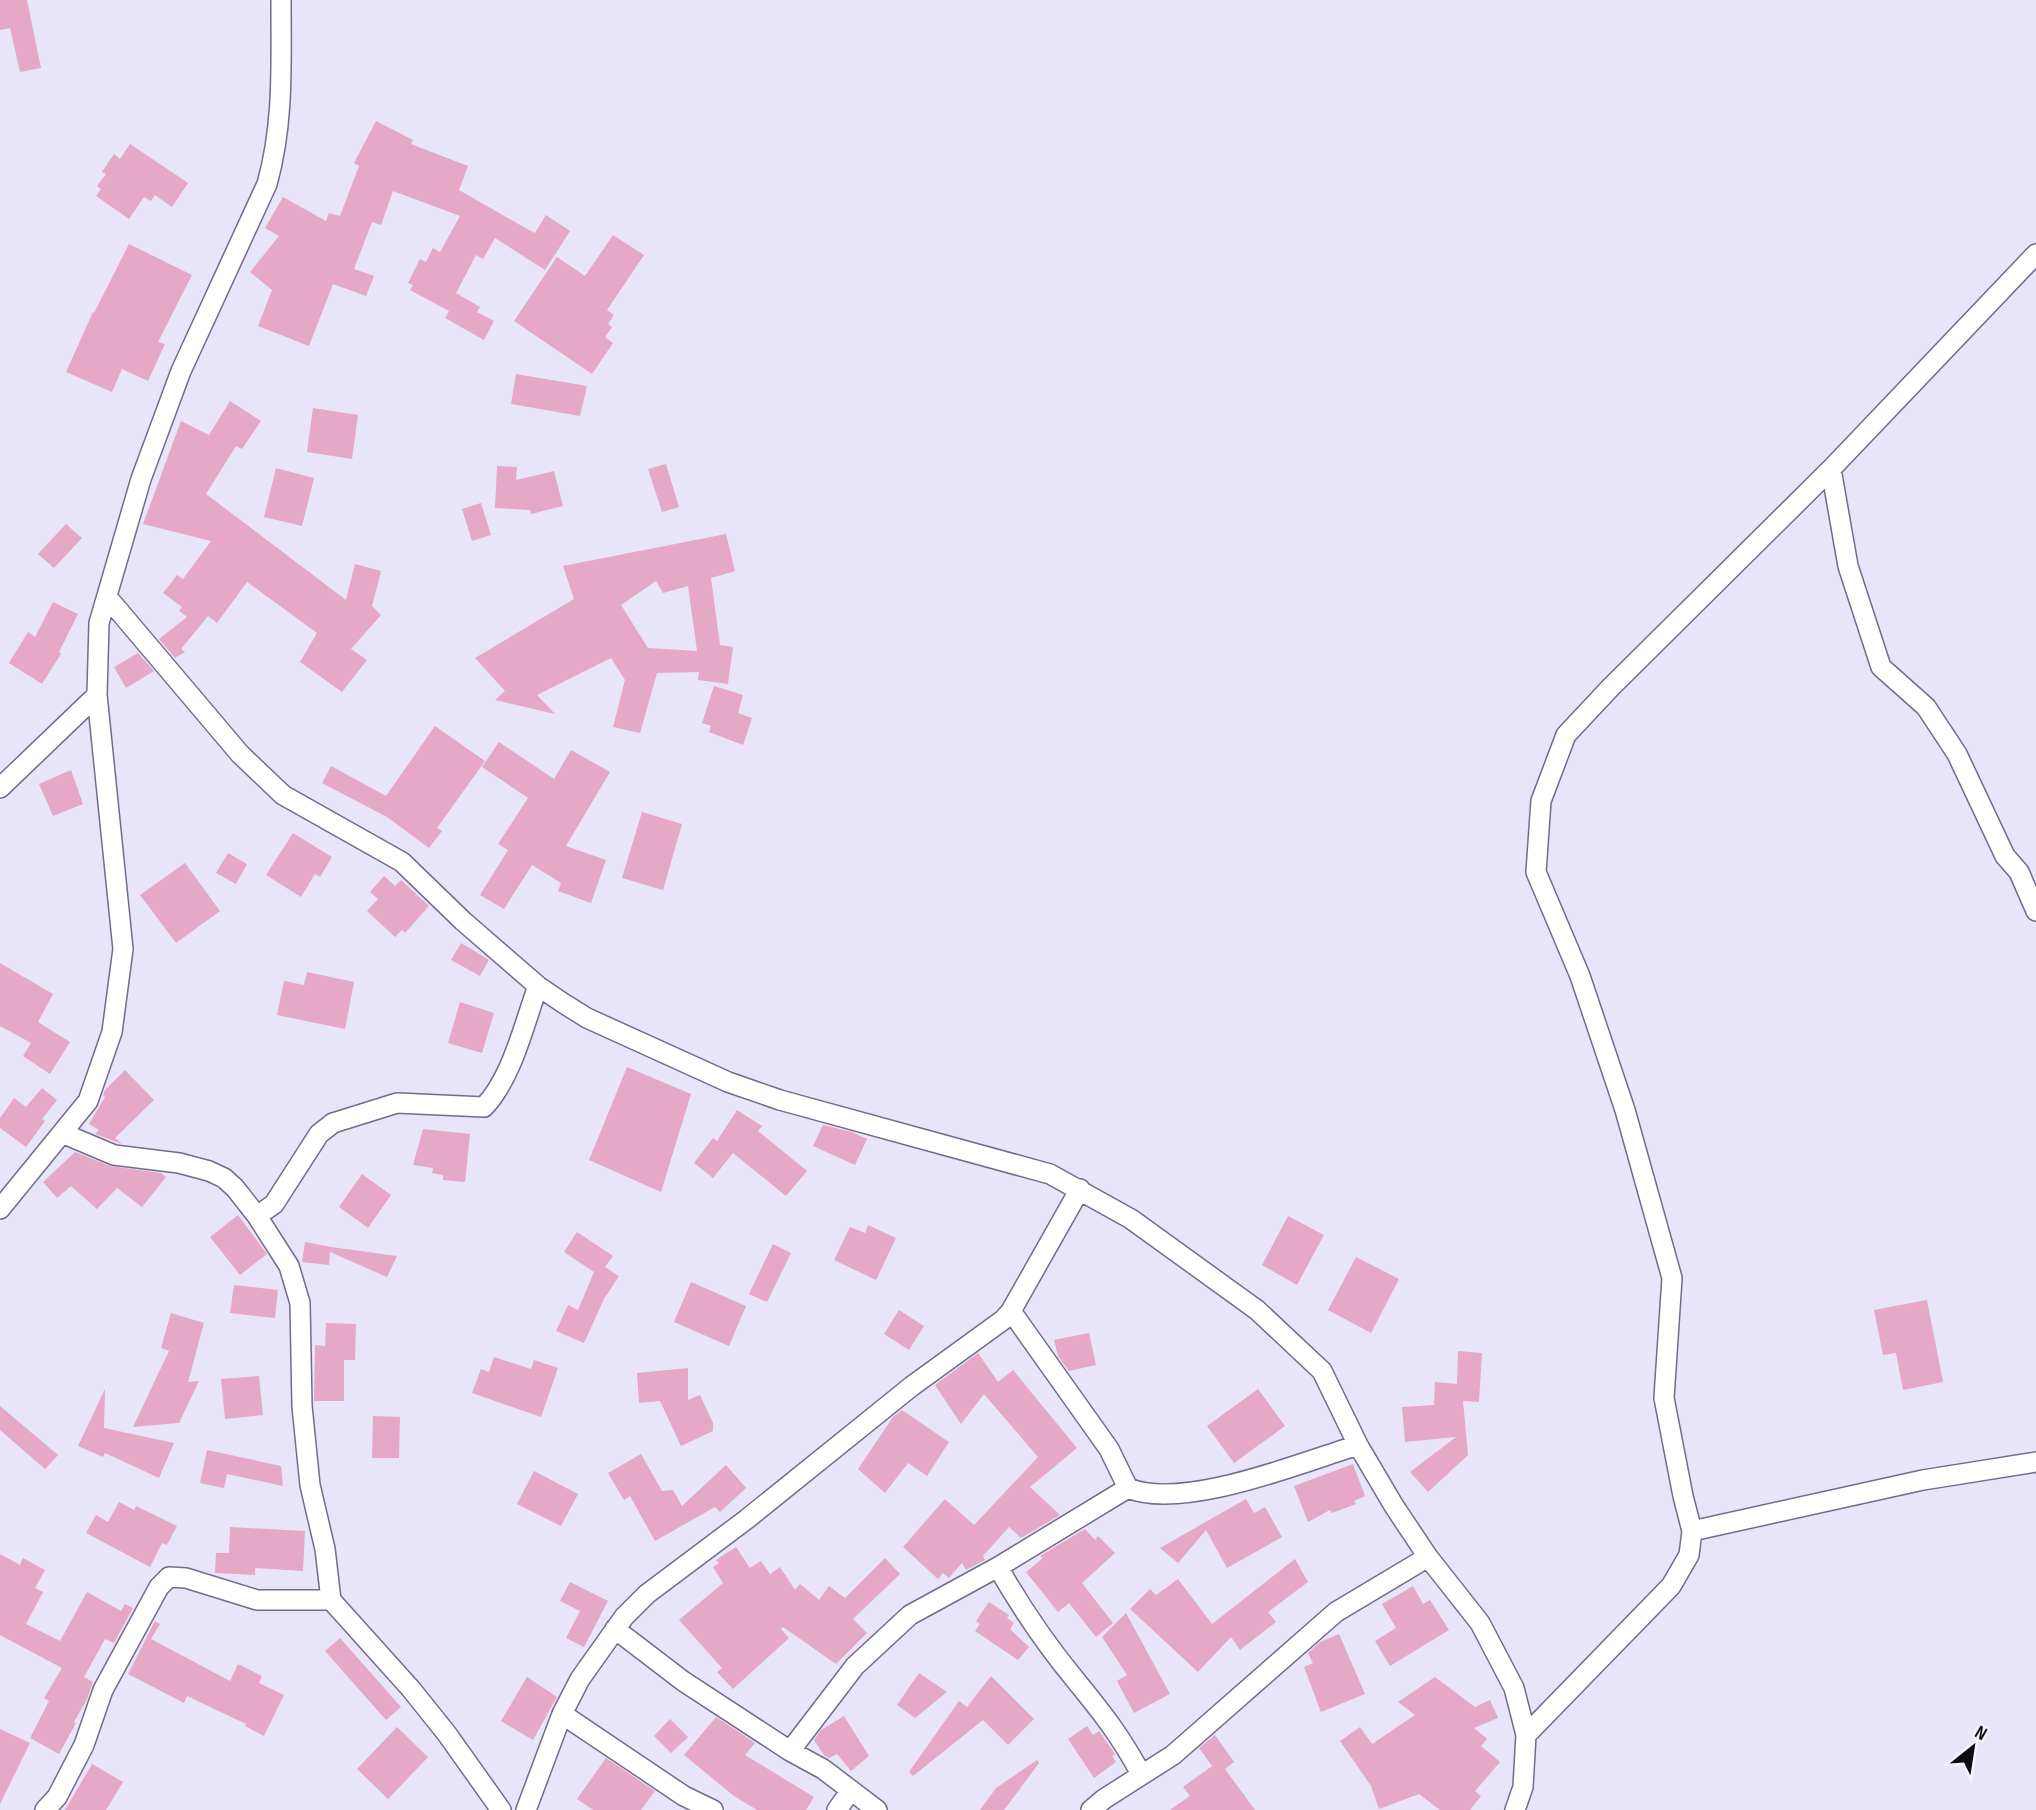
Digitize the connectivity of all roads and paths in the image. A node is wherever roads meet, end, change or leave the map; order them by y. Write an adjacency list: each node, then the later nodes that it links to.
1 (281, 0): 4 (street)
2 (2036, 254): 3 (street)
3 (1831, 469): 7 (street); 17 (street)
4 (108, 598): 5 (street); 8 (street)
5 (97, 695): 6 (street); 9 (street)
6 (0, 788)
7 (2036, 911)
8 (538, 986): 10 (street); 12 (street)
9 (62, 1133): 11 (street); 12 (street)
10 (1080, 1189): 13 (street); 14 (street)
11 (0, 1209)
12 (257, 1216): 20 (street)
13 (1011, 1311): 16 (street); 21 (street)
14 (1357, 1445): 16 (street); 18 (street)
15 (2036, 1462): 17 (street)
16 (1128, 1488): 19 (street)
17 (1692, 1531): 23 (street)
18 (1428, 1557): 23 (street); 25 (street)
19 (998, 1567): 24 (street); 25 (street)
20 (331, 1600): 27 (street); 28 (street)
21 (615, 1629): 22 (street); 24 (street)
22 (562, 1714): 29 (street); 30 (street)
23 (1526, 1735): 34 (street)
24 (790, 1751): 26 (street)
25 (1141, 1774): 33 (street)
26 (851, 1790): 31 (street); 32 (street)
27 (45, 1810)
28 (501, 1810)
29 (526, 1810)
30 (713, 1810)
31 (837, 1810)
32 (877, 1810)
33 (1091, 1810)
34 (1515, 1810)

